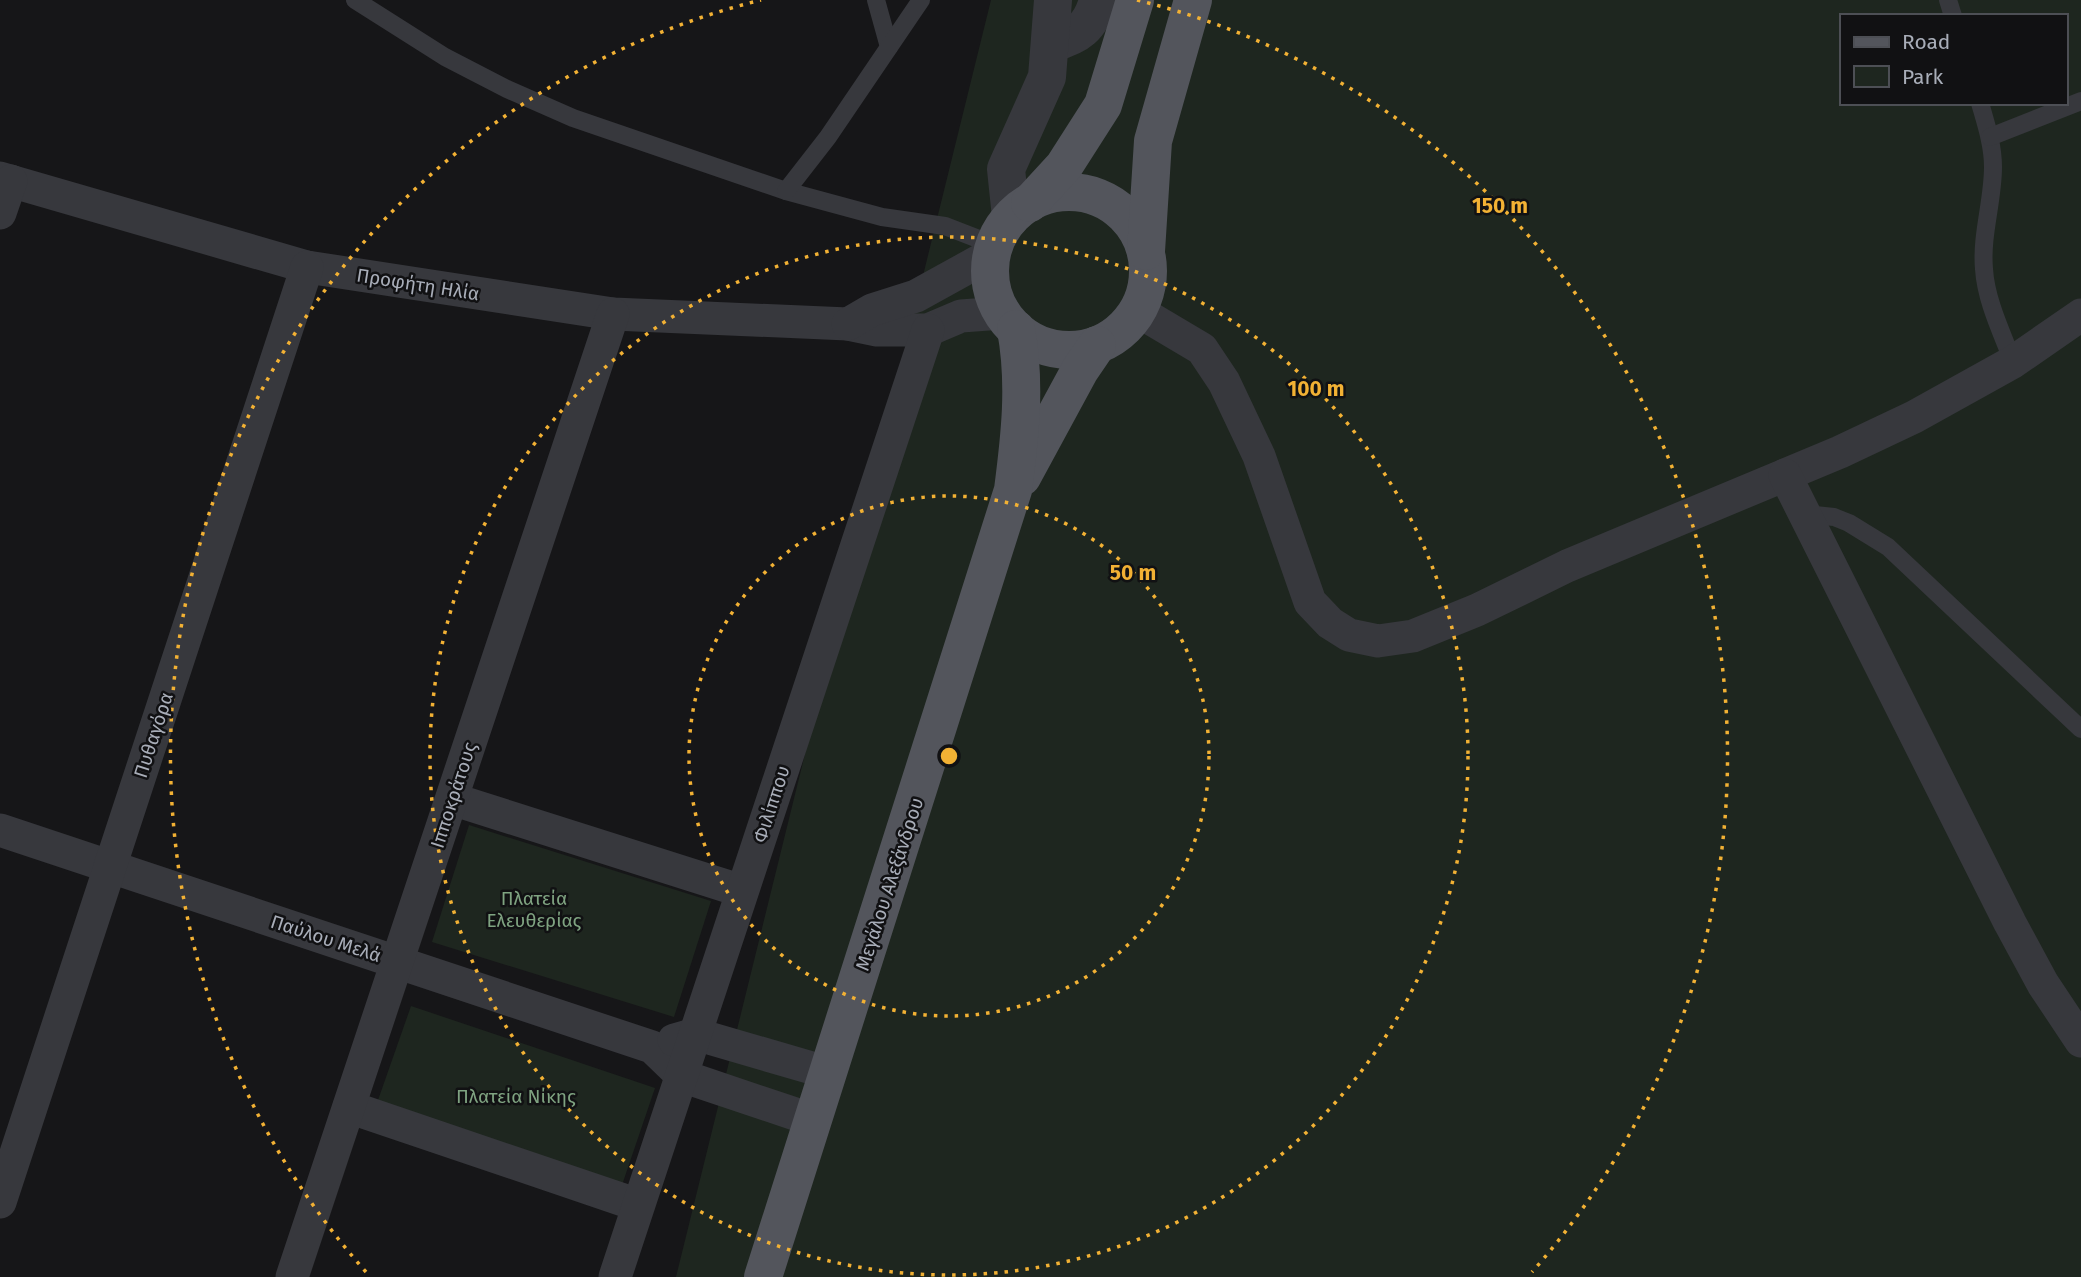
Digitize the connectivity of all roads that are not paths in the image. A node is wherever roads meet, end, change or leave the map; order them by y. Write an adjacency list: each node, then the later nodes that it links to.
1 (355, 0): 16 (lane)
2 (876, 0): 11 (lane)
3 (922, 0): 11 (lane)
4 (1052, 0): 9 (street)
5 (1098, 0): 9 (street)
6 (1135, 0): 18 (main road)
7 (1193, 0): 10 (main road)
8 (1214, 0): 10 (street)
9 (1052, 43): 18 (street)
10 (1179, 43): 19 (main road)
11 (889, 47): 16 (lane)
12 (2081, 102): 14 (lane)
13 (1981, 105): 14 (lane)
14 (1990, 137): 28 (lane)
15 (6, 179): 17 (street); 20 (street, Προφήτη Ηλία)
16 (786, 191): 18 (lane)
17 (0, 213)
18 (1007, 230): 19 (main road); 24 (main road); 25 (street)
19 (1146, 251): 21 (main road)
20 (307, 267): 22 (street, Προφήτη Ηλία); 35 (street, Πυθαγόρα)
21 (1138, 311): 27 (main road); 29 (street)
22 (613, 314): 25 (street, Προφήτη Ηλία); 33 (street, Ιπποκράτους)
23 (2081, 315): 28 (street)
24 (1009, 321): 26 (street); 27 (main road); 30 (main road, Μεγάλου Αλεξάνδρου)
25 (848, 324): 26 (street, Προφήτη Ηλία)
26 (928, 330): 36 (street, Φιλίππου)
27 (1097, 345): 30 (main road, Μεγάλου Αλεξάνδρου)
28 (2013, 362): 29 (street)
29 (1786, 475): 31 (street)
30 (1013, 490): 41 (main road, Μεγάλου Αλεξάνδρου)
31 (1805, 513): 32 (lane); 39 (street)
32 (2081, 729)
33 (452, 799): 36 (street); 37 (street, Ιπποκράτους)
34 (0, 830): 35 (street, Παύλου Μελά)
35 (110, 866): 37 (street, Παύλου Μελά); 45 (street, Πυθαγόρα)
36 (743, 891): 38 (street, Φιλίππου)
37 (397, 962): 40 (street, Παύλου Μελά); 43 (street, Ιπποκράτους)
38 (695, 1034): 40 (street); 41 (street); 42 (street, Φιλίππου)
39 (2081, 1041)
40 (652, 1046): 42 (street, Παύλου Μελά)
41 (829, 1073): 44 (main road, Μεγάλου Αλεξάνδρου)
42 (681, 1076): 44 (street, Παύλου Μελά); 46 (street, Φιλίππου)
43 (349, 1107): 46 (street); 47 (street, Ιπποκράτους)
44 (813, 1120): 49 (main road, Μεγάλου Αλεξάνδρου)
45 (0, 1202)
46 (638, 1205): 48 (street, Φιλίππου)
47 (292, 1277)
48 (615, 1277)
49 (764, 1277)

